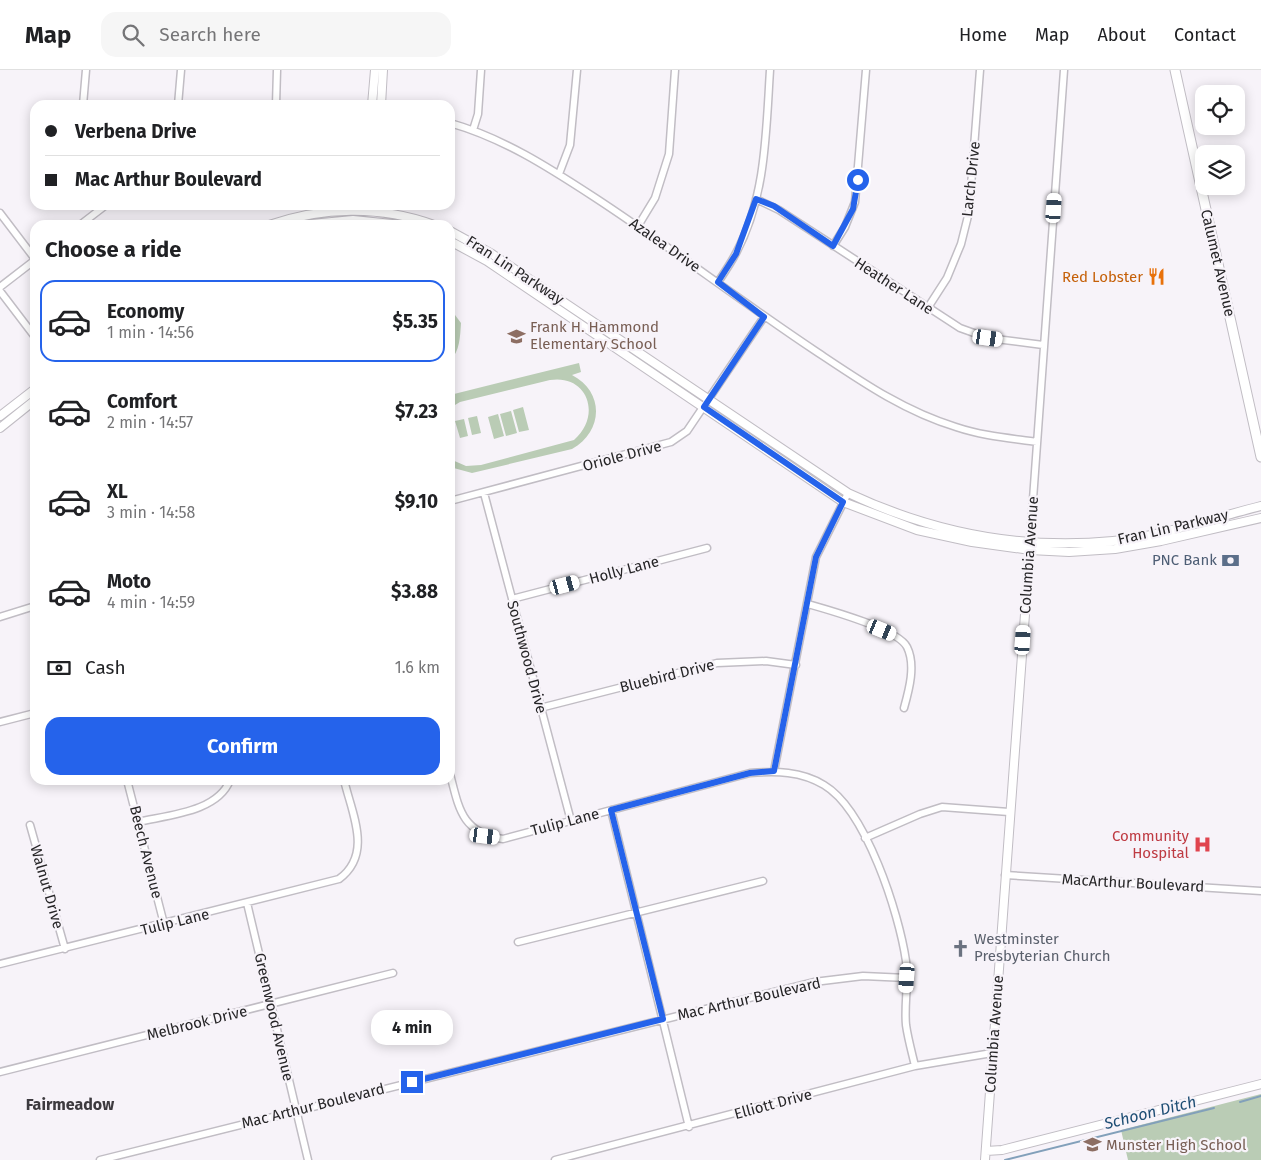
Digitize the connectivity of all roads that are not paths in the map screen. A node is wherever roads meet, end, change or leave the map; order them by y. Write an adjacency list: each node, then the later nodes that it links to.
1 (86, 70): 14 (street)
2 (181, 70): 15 (street)
3 (277, 70): 16 (street)
4 (375, 70): 17 (street)
5 (383, 70): 18 (street)
6 (481, 70): 20 (street)
7 (577, 70): 21 (street)
8 (675, 70): 30 (street)
9 (770, 70): 22 (street)
10 (866, 70): 33 (street)
11 (980, 70): 39 (street, Larch Drive)
12 (1064, 70): 42 (street, Columbia Avenue)
13 (1175, 70): 50 (main road, Calumet Avenue)
14 (83, 100)
15 (178, 100)
16 (276, 100)
17 (372, 100)
18 (381, 100)
19 (455, 125): 20 (street, Azalea Drive)
20 (473, 130): 21 (street, Azalea Drive)
21 (559, 174): 30 (street, Azalea Drive)
22 (756, 199): 33 (street, Heather Lane); 36 (street)
23 (100, 210): 27 (street)
24 (342, 210): 28 (street)
25 (380, 210): 29 (street)
26 (0, 213): 34 (street)
27 (86, 220)
28 (289, 220)
29 (416, 220)
30 (638, 226): 36 (street, Azalea Drive)
31 (455, 234): 44 (street, Fran Lin Parkway)
32 (455, 244): 46 (street, Fran Lin Parkway)
33 (833, 246): 39 (street, Heather Lane)
34 (30, 253)
35 (30, 264): 37 (street)
36 (718, 282): 40 (street, Azalea Drive)
37 (0, 287)
38 (0, 291): 41 (street)
39 (927, 308): 42 (street, Heather Lane)
40 (764, 317): 44 (street, Oriole Drive); 49 (street, Azalea Drive)
41 (30, 330)
42 (1043, 346): 49 (street, Columbia Avenue)
43 (30, 393): 47 (street)
44 (709, 400): 46 (street, Oriole Drive); 52 (street, Fran Lin Parkway)
45 (30, 404): 48 (street)
46 (704, 407): 51 (street, Oriole Drive); 54 (street, Fran Lin Parkway)
47 (0, 416)
48 (0, 428)
49 (1037, 442): 57 (street, Columbia Avenue)
50 (1261, 456)
51 (484, 493): 53 (street, Oriole Drive); 60 (street, Southwood Drive)
52 (848, 493): 54 (street); 57 (street, Fran Lin Parkway)
53 (455, 500)
54 (843, 502): 59 (street, Fran Lin Parkway); 61 (street)
55 (1261, 506): 57 (street, Fran Lin Parkway)
56 (1261, 518): 59 (street, Fran Lin Parkway)
57 (1030, 541): 59 (street, Columbia Avenue)
58 (707, 548): 60 (street, Holly Lane)
59 (1030, 550): 75 (street, Columbia Avenue)
60 (512, 599): 65 (street, Southwood Drive)
61 (808, 604): 64 (street); 66 (street)
62 (30, 608): 63 (street)
63 (0, 617)
64 (796, 665): 65 (street, Bluebird Drive); 69 (street)
65 (540, 708): 76 (street, Southwood Drive)
66 (904, 708)
67 (30, 714): 68 (street)
68 (0, 722)
69 (774, 771): 74 (street, Tulip Lane); 79 (street, Tulip Lane)
70 (128, 785): 77 (street, Beech Avenue)
71 (227, 785): 77 (street)
72 (345, 785): 83 (street, Tulip Lane)
73 (453, 785): 76 (street, Tulip Lane)
74 (611, 810): 76 (street, Tulip Lane); 84 (street)
75 (1009, 812): 79 (street); 80 (street, Columbia Avenue)
76 (571, 820)
77 (138, 822): 85 (street, Beech Avenue)
78 (30, 825): 87 (street, Walnut Drive)
79 (865, 838): 90 (street, Tulip Lane)
80 (1005, 875): 82 (street, MacArthur Boulevard); 93 (street, Columbia Avenue)
81 (763, 881): 84 (street)
82 (1261, 890)
83 (247, 903): 85 (street, Tulip Lane); 91 (street, Greenwood Avenue)
84 (638, 912): 86 (street); 92 (street)
85 (164, 924): 87 (street, Tulip Lane)
86 (518, 942)
87 (65, 949): 88 (street, Tulip Lane)
88 (0, 964)
89 (393, 973): 91 (street, Melbrook Drive)
90 (907, 978): 92 (street, Mac Arthur Boulevard); 94 (street, Tulip Lane)
91 (272, 1005): 95 (street, Melbrook Drive); 97 (street, Greenwood Avenue)
92 (663, 1019): 97 (street, Mac Arthur Boulevard); 98 (street)
93 (992, 1053): 94 (street, Elliott Drive); 99 (street, Columbia Avenue)
94 (915, 1066): 98 (street, Elliott Drive)
95 (0, 1072)
96 (1261, 1084): 99 (street)
97 (296, 1109): 100 (street, Mac Arthur Boulevard); 101 (street, Greenwood Avenue)
98 (689, 1127): 102 (street, Elliott Drive)
99 (986, 1156)
100 (100, 1160)
101 (308, 1160)
102 (555, 1160)

